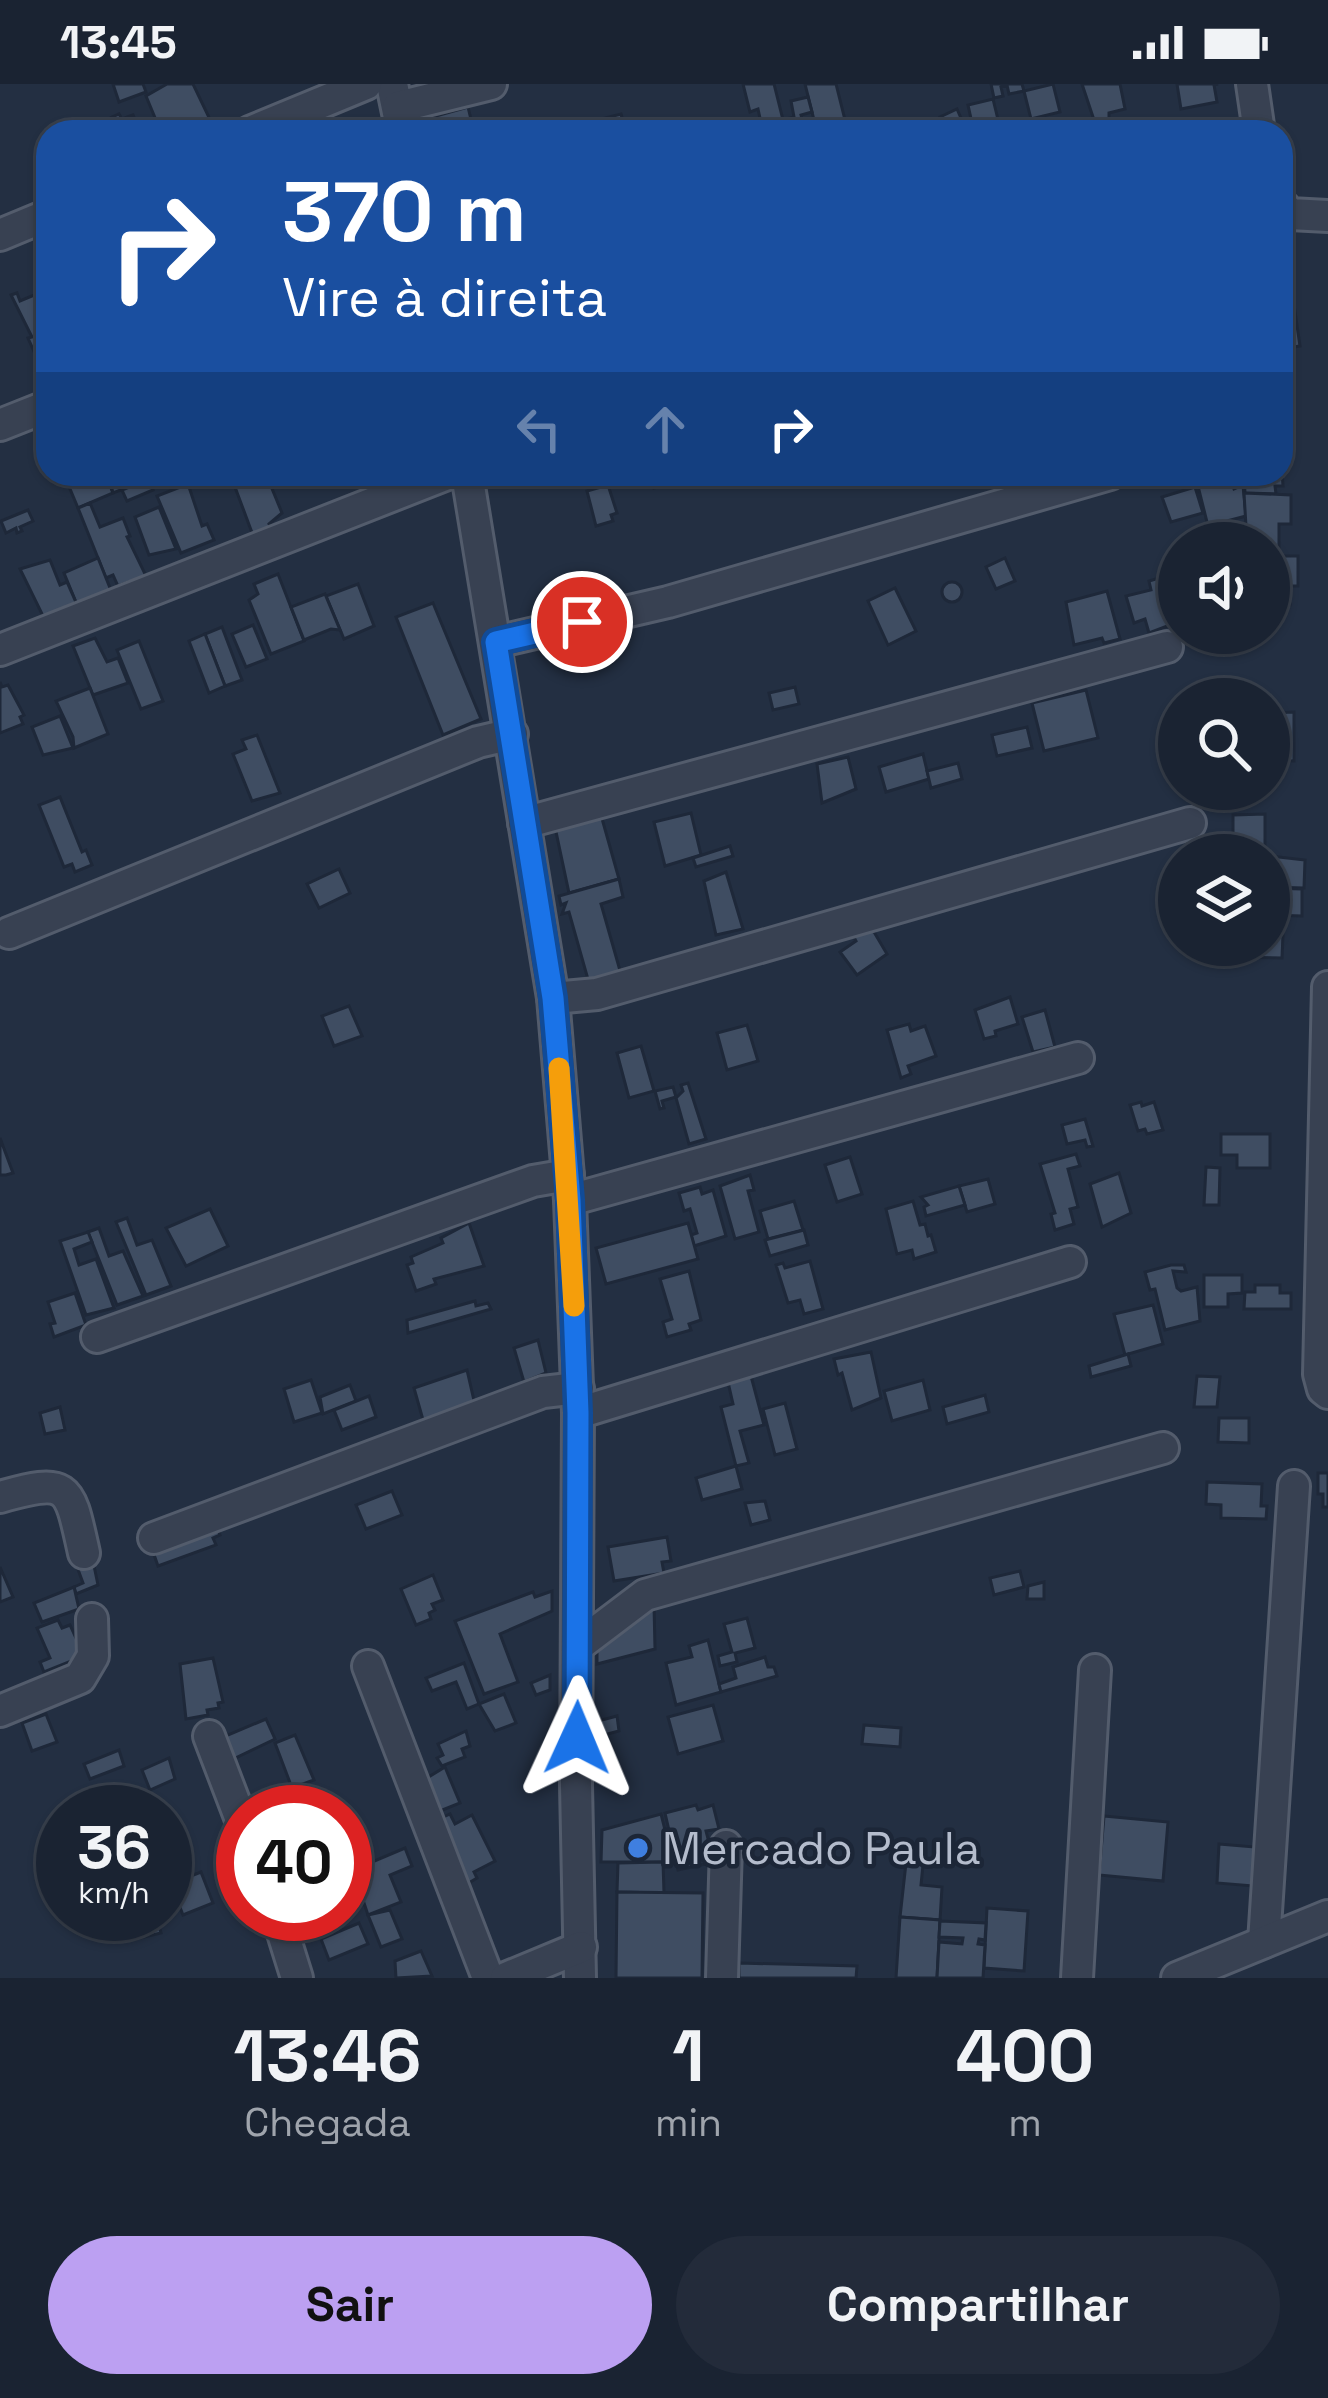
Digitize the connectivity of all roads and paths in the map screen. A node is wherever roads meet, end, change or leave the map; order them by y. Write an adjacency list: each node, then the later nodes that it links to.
1 (366, 84): 5 (street)
2 (491, 84): 4 (street)
3 (1252, 84): 6 (street)
4 (398, 108)
5 (279, 120)
6 (1257, 120)
7 (1293, 214): 8 (street)
8 (1328, 215)
9 (36, 220): 10 (street)
10 (0, 235)
11 (36, 411): 12 (street)
12 (0, 425)
13 (416, 486): 18 (street)
14 (469, 486): 16 (street)
15 (1069, 486): 16 (street)
16 (496, 642): 19 (street)
17 (1158, 649): 21 (street)
18 (0, 650)
19 (512, 734): 21 (street); 22 (street)
20 (1190, 823): 24 (street)
21 (524, 824): 24 (street)
22 (9, 933)
23 (1328, 987): 29 (street)
24 (553, 998): 26 (street)
25 (1078, 1058): 26 (street)
26 (569, 1188): 28 (street); 30 (street)
27 (1070, 1262): 30 (street)
28 (97, 1337)
29 (1328, 1393)
30 (578, 1401): 34 (street); 37 (street)
31 (1163, 1448): 37 (street)
32 (1294, 1486): 46 (street)
33 (0, 1497): 35 (street)
34 (154, 1538)
35 (84, 1552)
36 (92, 1619): 40 (street)
37 (579, 1645): 47 (street)
38 (368, 1666): 49 (street)
39 (1095, 1670): 52 (street)
40 (0, 1712)
41 (209, 1736): 42 (street)
42 (228, 1785)
43 (726, 1846): 51 (street)
44 (1328, 1916): 46 (street)
45 (285, 1941): 48 (street)
46 (1264, 1942): 53 (street)
47 (581, 1962): 50 (street)
48 (297, 1978)
49 (488, 1978)
50 (506, 1978)
51 (722, 1978)
52 (1078, 1978)
53 (1178, 1978)

